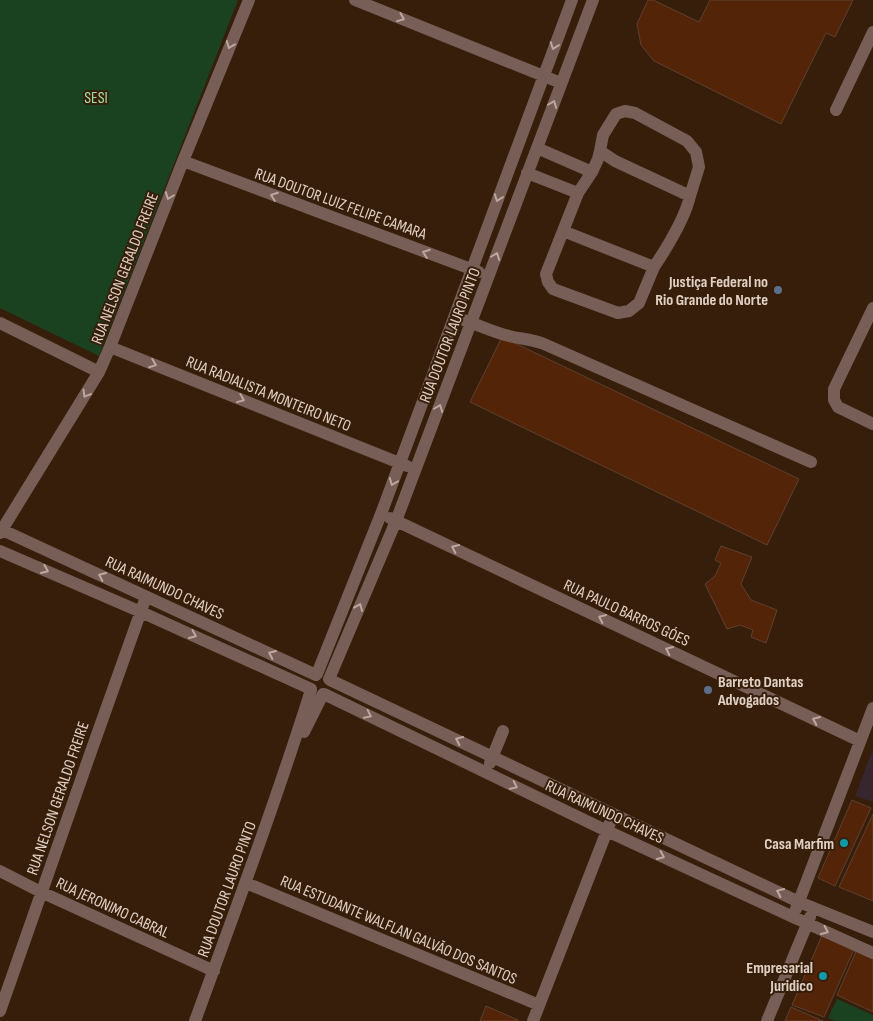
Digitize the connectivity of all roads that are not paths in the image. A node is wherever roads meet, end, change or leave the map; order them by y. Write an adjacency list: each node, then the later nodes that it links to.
1 (248, 0): 11 (street, RUA NELSON GERALDO FREIRE, one-way to 11)
2 (355, 0): 6 (street, one-way to 6)
3 (572, 0): 6 (street, RUA DOUTOR LAURO PINTO, one-way to 6)
4 (593, 0): 7 (street, RUA DOUTOR LAURO PINTO)
5 (873, 32): 8 (street)
6 (544, 75): 7 (street); 18 (street, RUA DOUTOR LAURO PINTO, one-way to 18)
7 (561, 82): 9 (street, RUA DOUTOR LAURO PINTO, one-way to 7)
8 (836, 110)
9 (537, 148): 12 (street); 13 (street, RUA DOUTOR LAURO PINTO)
10 (600, 151): 12 (street); 15 (street); 15 (street)
11 (183, 162): 18 (street, RUA DOUTOR LUIZ FELIPE CAMARA, one-way to 11); 24 (street, RUA NELSON GERALDO FREIRE, one-way to 24)
12 (592, 172): 14 (street)
13 (527, 174): 14 (street); 19 (street, RUA DOUTOR LAURO PINTO, one-way to 13)
14 (578, 193): 16 (street)
15 (690, 196): 17 (street)
16 (563, 231): 17 (street); 17 (street)
17 (654, 268)
18 (471, 269): 19 (street, RUA DOUTOR LUIZ FELIPE CAMARA); 21 (street, RUA DOUTOR LAURO PINTO)
19 (488, 276): 22 (street, RUA DOUTOR LAURO PINTO)
20 (873, 308): 27 (street)
21 (454, 317): 22 (street); 26 (street, RUA DOUTOR LAURO PINTO)
22 (471, 322): 28 (street, RUA DOUTOR LAURO PINTO, one-way to 22); 29 (street)
23 (0, 323): 25 (street)
24 (110, 347): 25 (street, RUA NELSON GERALDO FREIRE); 30 (street, RUA RADIALISTA MONTEIRO NETO, one-way to 30)
25 (99, 372): 34 (street, RUA NELSON GERALDO FREIRE, one-way to 34)
26 (414, 424): 28 (street); 30 (street, RUA DOUTOR LAURO PINTO)
27 (873, 424)
28 (430, 429): 31 (street, RUA DOUTOR LAURO PINTO)
29 (811, 462)
30 (400, 464): 31 (street, RUA RADIALISTA MONTEIRO NETO); 32 (street, RUA DOUTOR LAURO PINTO, one-way to 32)
31 (415, 470): 33 (street, RUA DOUTOR LAURO PINTO)
32 (381, 514): 33 (street, RUA PAULO BARROS GÓES); 38 (street, RUA DOUTOR LAURO PINTO)
33 (396, 521): 39 (street, RUA DOUTOR LAURO PINTO, one-way to 33); 43 (street, RUA PAULO BARROS GÓES, one-way to 33)
34 (1, 530): 36 (street, RUA RAIMUNDO CHAVES, one-way to 34)
35 (0, 550): 37 (street, RUA RAIMUNDO CHAVES, one-way to 37)
36 (146, 597): 37 (street, RUA NELSON GERALDO FREIRE); 38 (street, RUA RAIMUNDO CHAVES, one-way to 36)
37 (141, 612): 40 (street, RUA RAIMUNDO CHAVES, one-way to 40); 50 (street, RUA NELSON GERALDO FREIRE)
38 (316, 674): 39 (street); 40 (street)
39 (330, 680): 40 (street); 44 (street, RUA RAIMUNDO CHAVES, one-way to 39)
40 (317, 692): 45 (street, RUA RAIMUNDO CHAVES, one-way to 45); 49 (street, RUA DOUTOR LAURO PINTO)
41 (873, 708): 43 (street)
42 (504, 731): 44 (street)
43 (860, 740): 51 (street)
44 (493, 756): 45 (street); 46 (street, RUA RAIMUNDO CHAVES)
45 (486, 772): 47 (street, RUA RAIMUNDO CHAVES, one-way to 47)
46 (614, 813): 47 (street); 51 (street, RUA RAIMUNDO CHAVES, one-way to 46)
47 (607, 830): 53 (street, RUA RAIMUNDO CHAVES, one-way to 53); 58 (street)
48 (0, 871): 50 (street, RUA JERONIMO CABRAL)
49 (246, 883): 57 (street, RUA DOUTOR LAURO PINTO); 58 (street, RUA ESTUDANTE WALFLAN GALVÃO DOS SANTOS)
50 (41, 892): 57 (street, RUA JERONIMO CABRAL); 59 (street, RUA NELSON GERALDO FREIRE)
51 (799, 902): 52 (street, RUA RAIMUNDO CHAVES); 53 (street)
52 (813, 907): 54 (street); 55 (street, RUA RAIMUNDO CHAVES)
53 (793, 918): 54 (street, RUA RAIMUNDO CHAVES)
54 (807, 923): 56 (street, RUA RAIMUNDO CHAVES, one-way to 56); 62 (street)
55 (873, 932)
56 (873, 953)
57 (214, 971): 60 (street, RUA DOUTOR LAURO PINTO)
58 (538, 1005): 61 (street)
59 (0, 1011)
60 (195, 1021)
61 (533, 1021)
62 (767, 1021)

